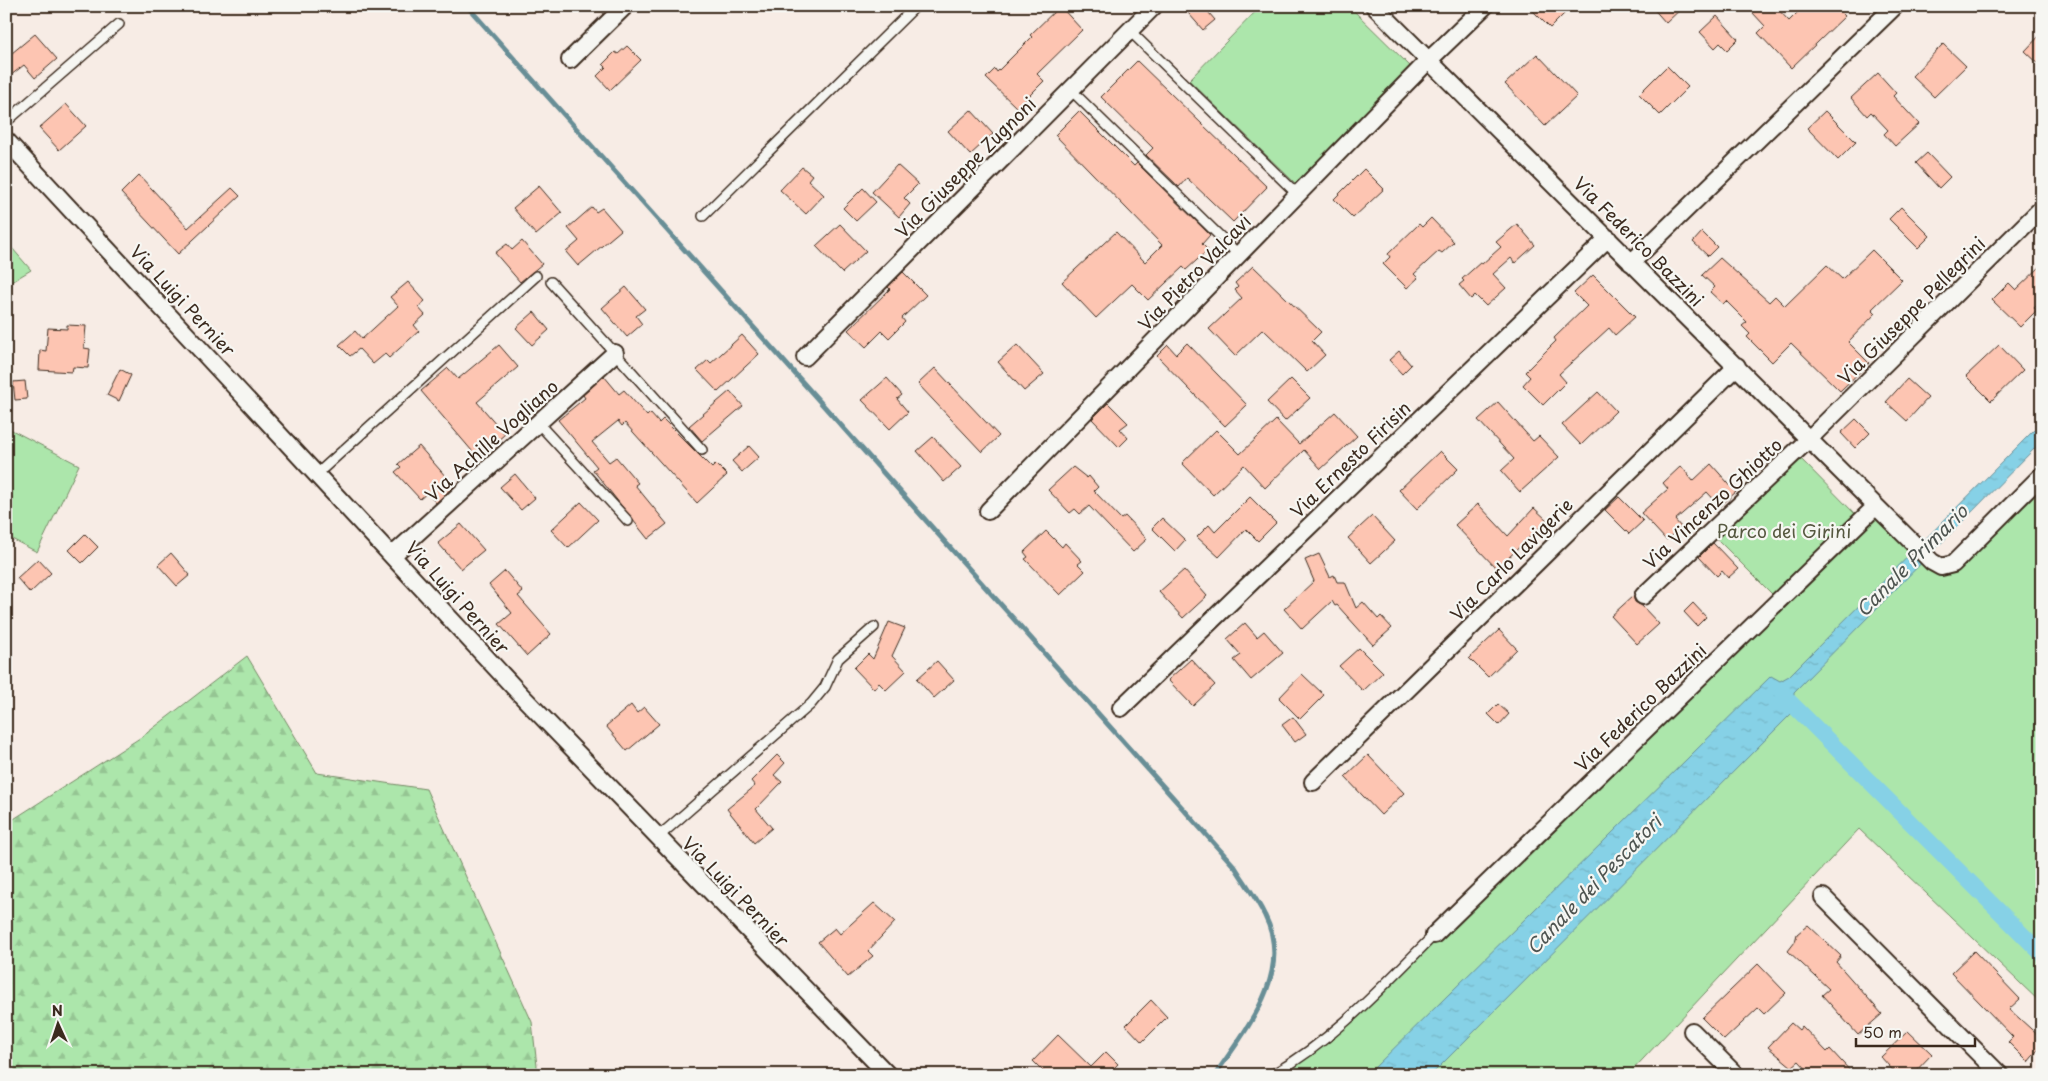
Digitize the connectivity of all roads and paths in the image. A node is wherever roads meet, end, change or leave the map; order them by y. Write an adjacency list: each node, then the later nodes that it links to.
1 (625, 6): 9 (street)
2 (916, 6): 16 (lane)
3 (1154, 6): 8 (street, Via Giuseppe Zugnoni)
4 (1374, 6): 10 (street, Via Federico Bazzini)
5 (1485, 6): 10 (street, Via Pietro Valcavi)
6 (1895, 6): 19 (street)
7 (119, 24): 12 (lane)
8 (1130, 31): 11 (street, Via Giuseppe Zugnoni); 14 (lane)
9 (570, 60)
10 (1428, 61): 14 (street, Via Pietro Valcavi); 17 (street, Via Federico Bazzini)
11 (1071, 90): 18 (lane); 23 (street, Via Giuseppe Zugnoni)
12 (6, 122)
13 (6, 140): 28 (street, Via Luigi Pernier)
14 (1298, 195): 18 (street, Via Pietro Valcavi)
15 (2042, 208): 26 (street, Via Giuseppe Pellegrini)
16 (703, 216)
17 (1608, 238): 19 (street, Via Federico Bazzini); 36 (street, Via Ernesto Firisin)
18 (1239, 255): 31 (street, Via Pietro Valcavi)
19 (1631, 263): 24 (street, Via Federico Bazzini)
20 (536, 276): 28 (lane)
21 (551, 282): 22 (lane)
22 (615, 353): 25 (street, Via Achille Vogliano); 27 (lane)
23 (805, 357)
24 (1736, 366): 26 (street, Via Federico Bazzini); 37 (street, Via Carlo Lavigerie)
25 (539, 424): 32 (lane); 33 (street, Via Achille Vogliano)
26 (1808, 440): 30 (street, Via Federico Bazzini); 34 (street, Via Vincenzo Ghiotto)
27 (702, 450)
28 (317, 474): 33 (street, Via Luigi Pernier)
29 (2042, 476): 30 (street, Via Federico Bazzini)
30 (1874, 507): 40 (street, Via Federico Bazzini)
31 (988, 511)
32 (628, 521)
33 (393, 555): 38 (street, Via Luigi Pernier)
34 (1643, 596)
35 (874, 627): 38 (lane)
36 (1120, 708)
37 (1313, 782)
38 (657, 838): 42 (street, Via Luigi Pernier)
39 (1823, 898): 45 (street)
40 (1434, 935): 43 (lane)
41 (1692, 1031): 44 (street)
42 (888, 1075)
43 (1272, 1075)
44 (1736, 1075)
45 (2000, 1075)

